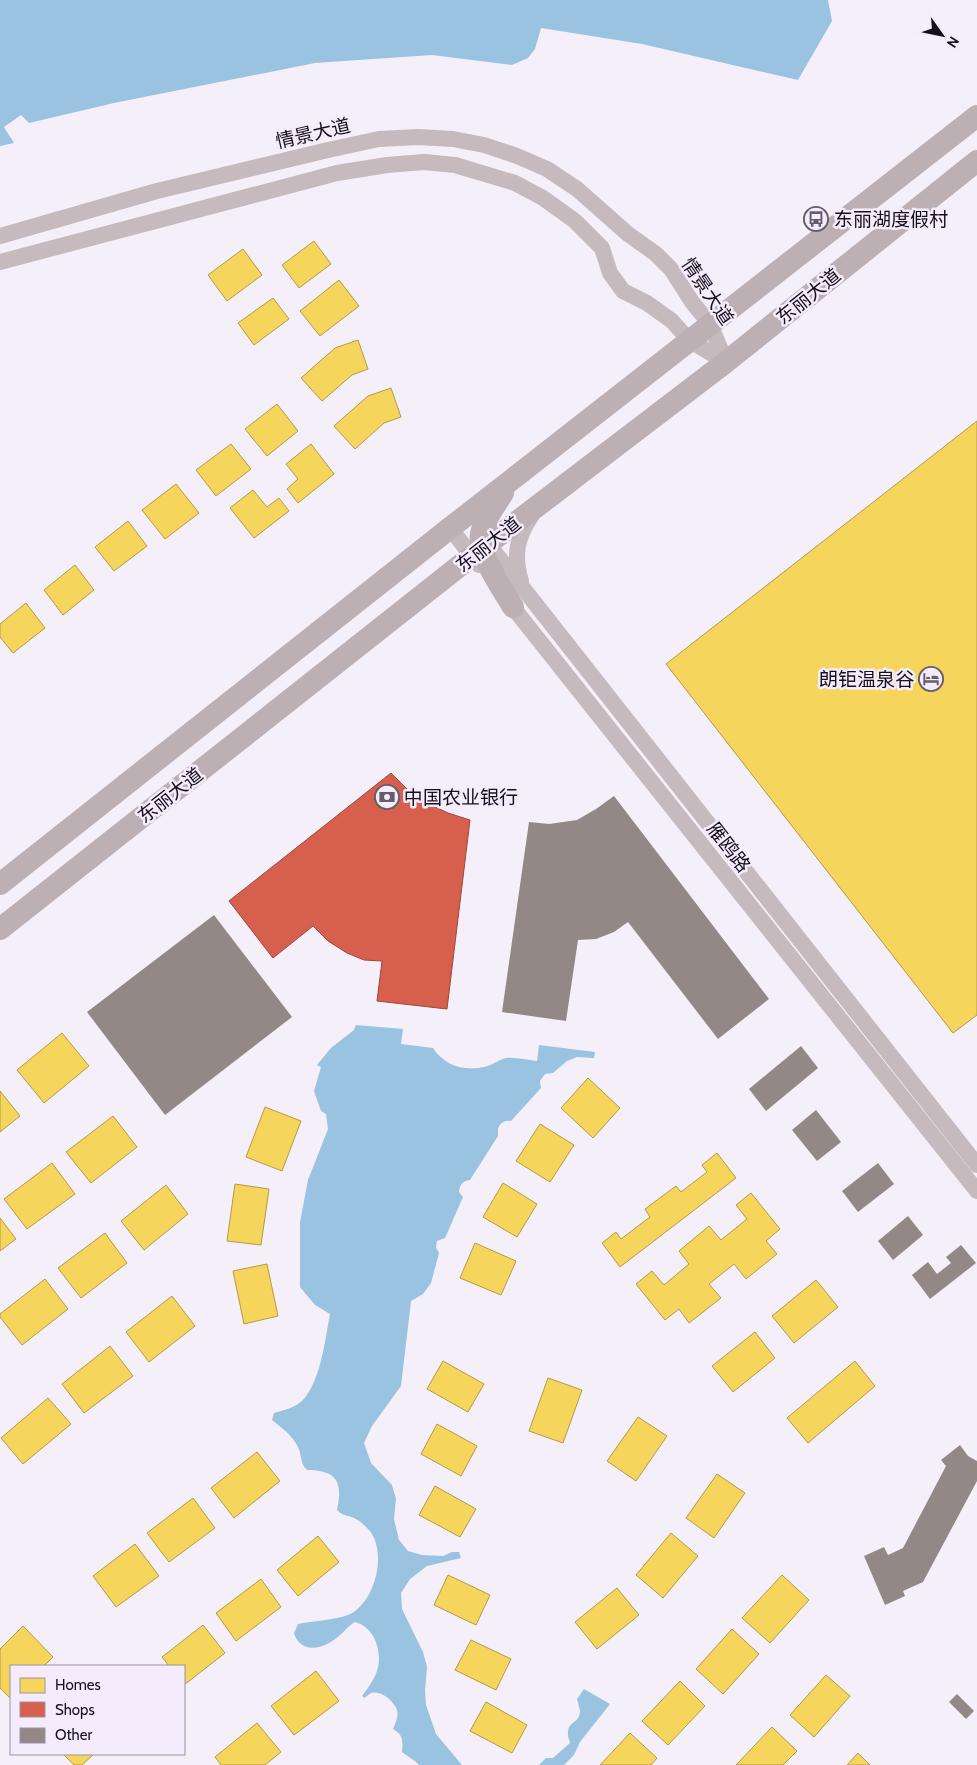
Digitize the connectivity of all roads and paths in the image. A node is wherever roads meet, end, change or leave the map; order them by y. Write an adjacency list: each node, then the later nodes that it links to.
1 (977, 116): 9 (highway, 东丽大道)
2 (358, 144): 4 (street); 5 (street, 情景大道); 9 (street, 情景大道)
3 (977, 161): 11 (highway, 东丽大道)
4 (363, 169): 6 (street, 情景大道); 10 (street, 情景大道)
5 (112, 204): 6 (street); 7 (street, 情景大道)
6 (121, 229): 8 (street, 情景大道)
7 (0, 236)
8 (0, 262)
9 (710, 324): 10 (highway, 东丽大道); 11 (street, 情景大道)
10 (689, 340): 11 (street, 情景大道); 12 (highway, 东丽大道)
11 (726, 362): 13 (highway, 东丽大道)
12 (518, 475): 14 (highway, 东丽大道); 15 (highway)
13 (541, 503): 15 (highway, 东丽大道); 16 (street)
14 (458, 522): 15 (street); 15 (street); 17 (highway, 东丽大道)
15 (481, 546): 16 (highway); 18 (highway, 东丽大道)
16 (520, 601): 19 (street, 雁鸥路); 20 (street, 雁鸥路)
17 (0, 884)
18 (0, 930)
19 (977, 1165)
20 (977, 1191)

